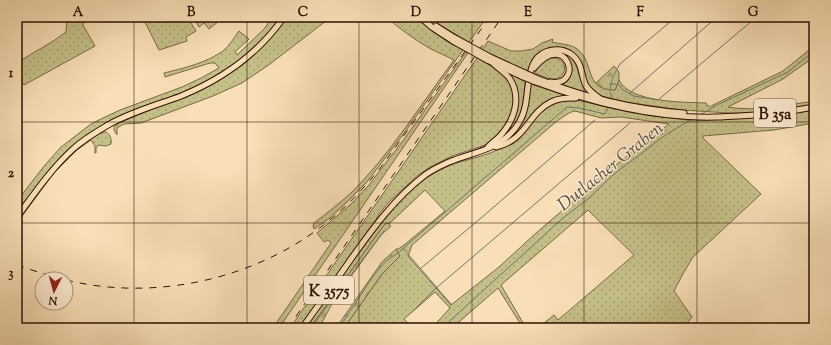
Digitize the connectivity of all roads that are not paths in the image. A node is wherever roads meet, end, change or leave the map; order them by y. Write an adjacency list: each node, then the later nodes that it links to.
1 (284, 17): 15 (main road)
2 (421, 18): 3 (main road, B 35a, bridge)
3 (488, 59): 4 (main road, B 35a); 5 (main road, B 35a)
4 (494, 64): 5 (main road, B 35a); 14 (main road)
5 (526, 74): 6 (main road, B 35a, bridge); 6 (main road); 8 (main road); 13 (main road, K 3575)
6 (537, 80): 7 (main road, B 35a); 8 (main road, B 35a)
7 (581, 98): 8 (main road, B 35a); 13 (main road)
8 (605, 102): 9 (main road, B 35a)
9 (621, 106): 11 (main road, B 35a); 11 (main road, B 35a)
10 (814, 107): 12 (main road, B 35a)
11 (699, 115): 12 (main road, B 35a); 12 (main road, B 35a)
12 (735, 116)
13 (491, 148): 14 (main road, K 3575)
14 (484, 150): 16 (main road, K 3575)
15 (17, 217)
16 (302, 328)

